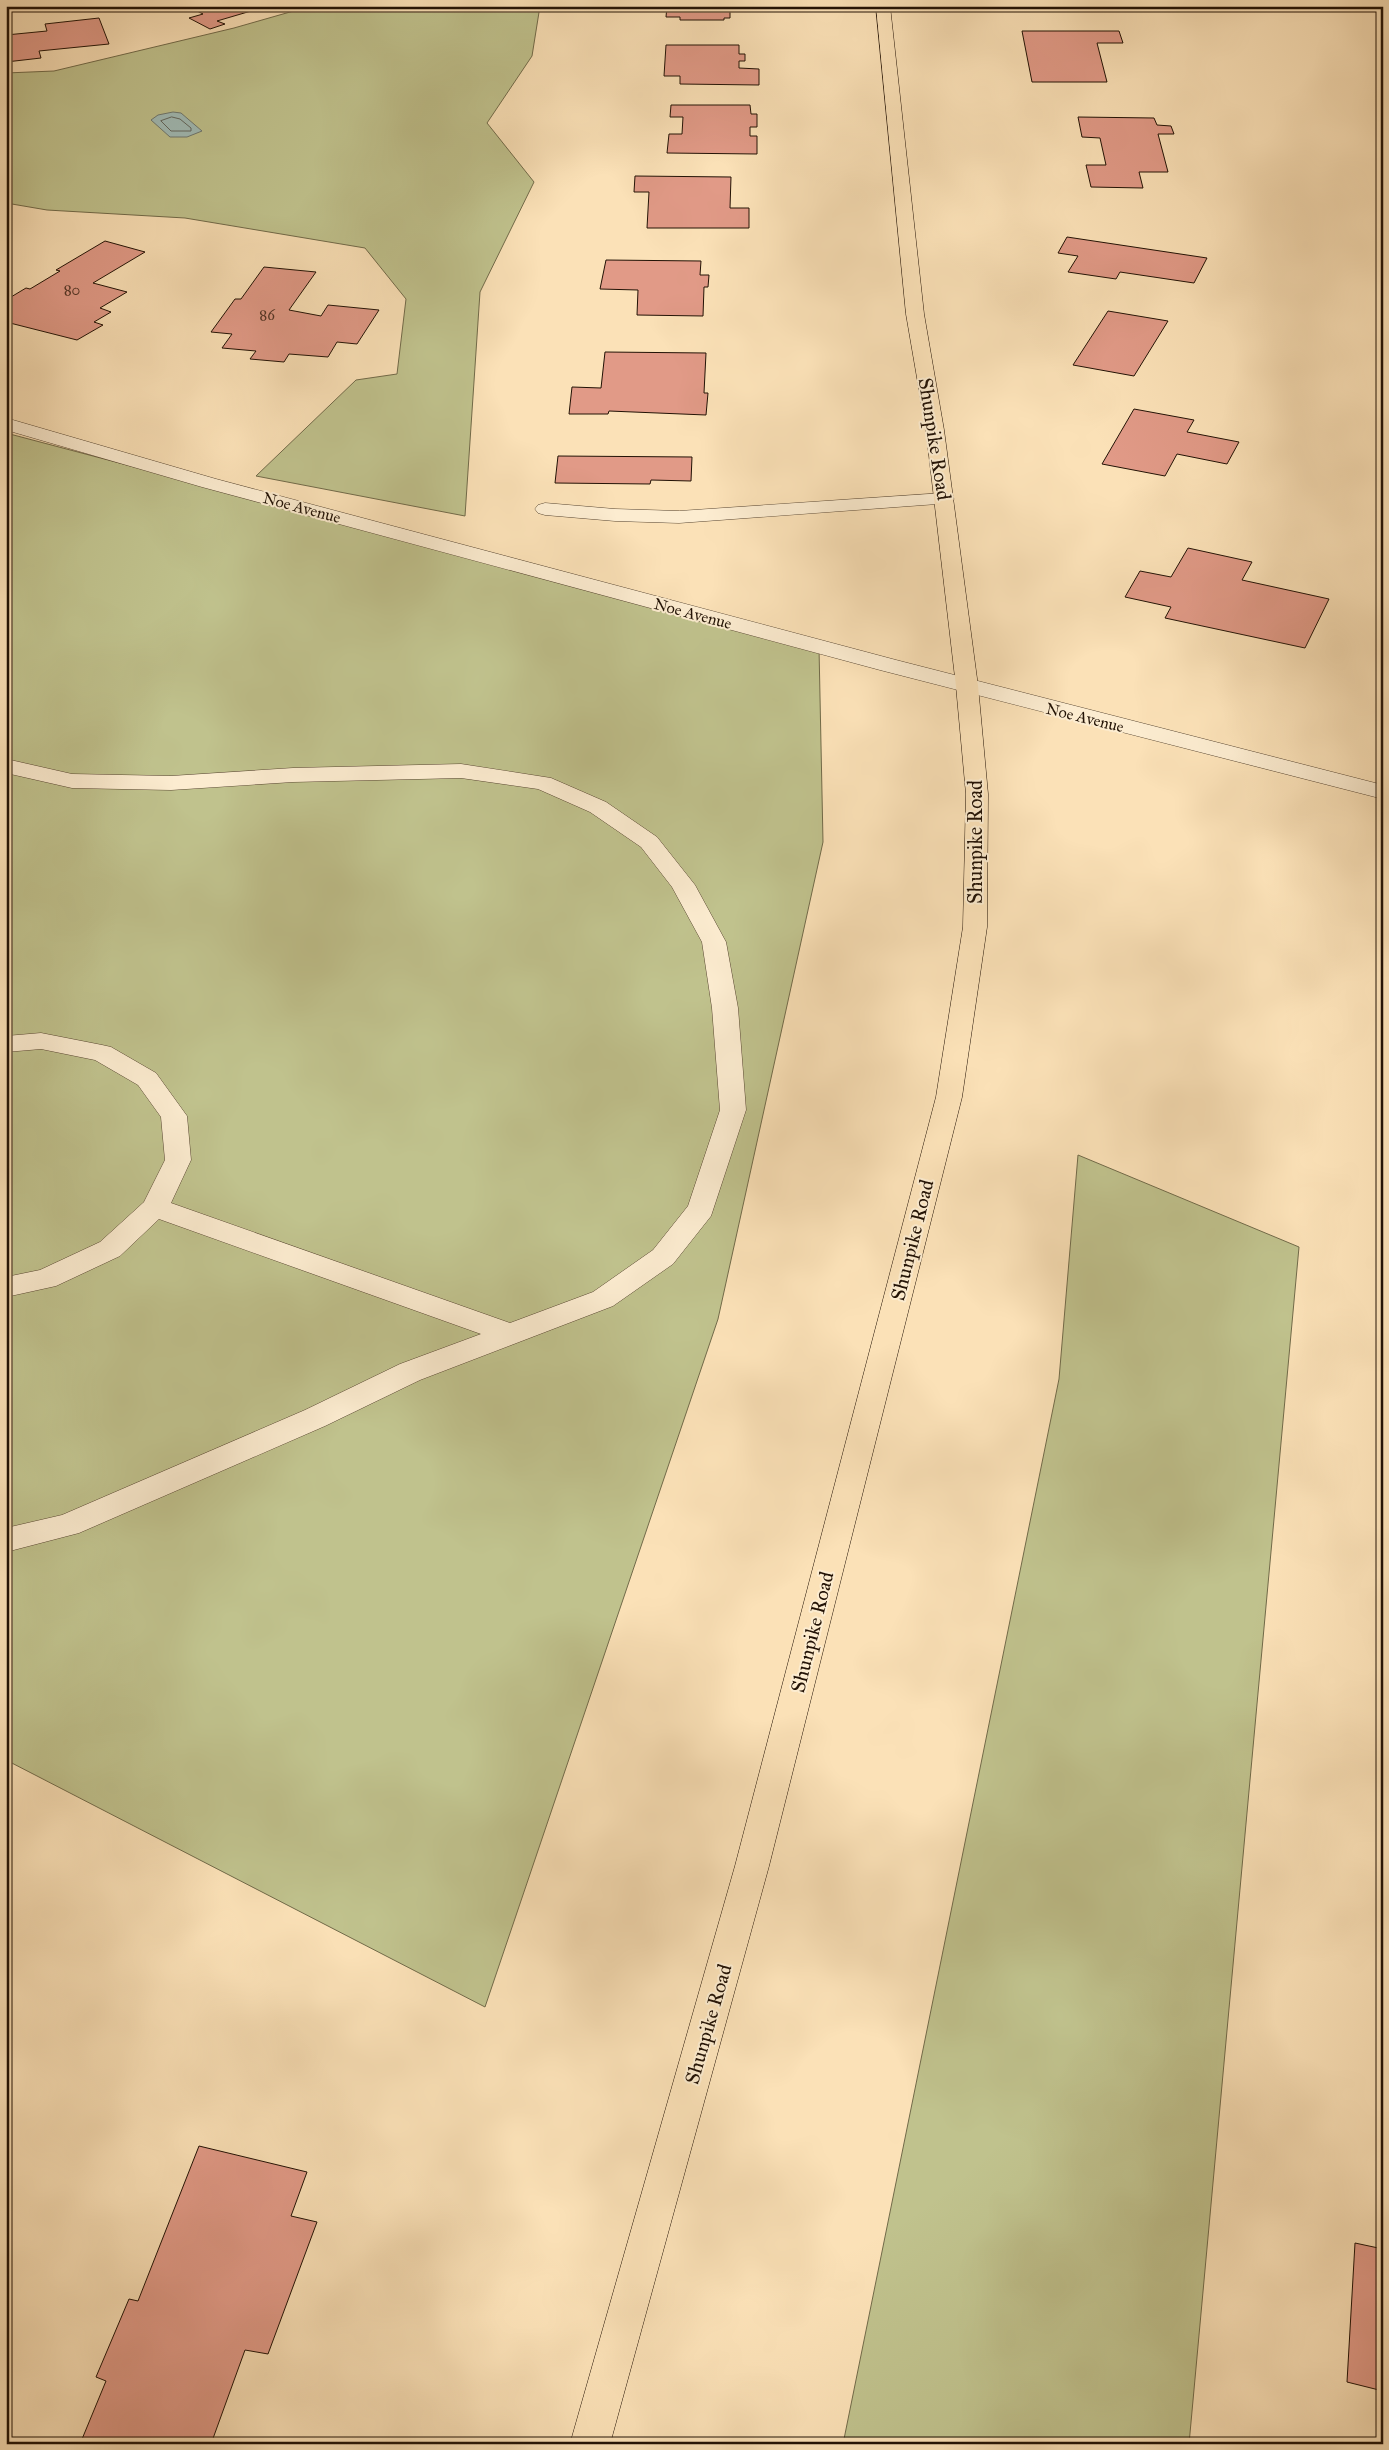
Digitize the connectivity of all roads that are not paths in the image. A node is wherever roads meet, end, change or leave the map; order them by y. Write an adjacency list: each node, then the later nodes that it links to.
1 (883, 6): 3 (main road, Shunpike Road)
2 (6, 424): 5 (street, Noe Avenue)
3 (944, 499): 4 (street); 5 (main road, Shunpike Road)
4 (545, 509)
5 (967, 686): 7 (street, Noe Avenue); 13 (main road, Shunpike Road)
6 (6, 766): 11 (street)
7 (1383, 792)
8 (6, 1044): 9 (street)
9 (155, 1207): 10 (street); 11 (street)
10 (6, 1286)
11 (510, 1334): 12 (street)
12 (6, 1540)
13 (590, 2444)

